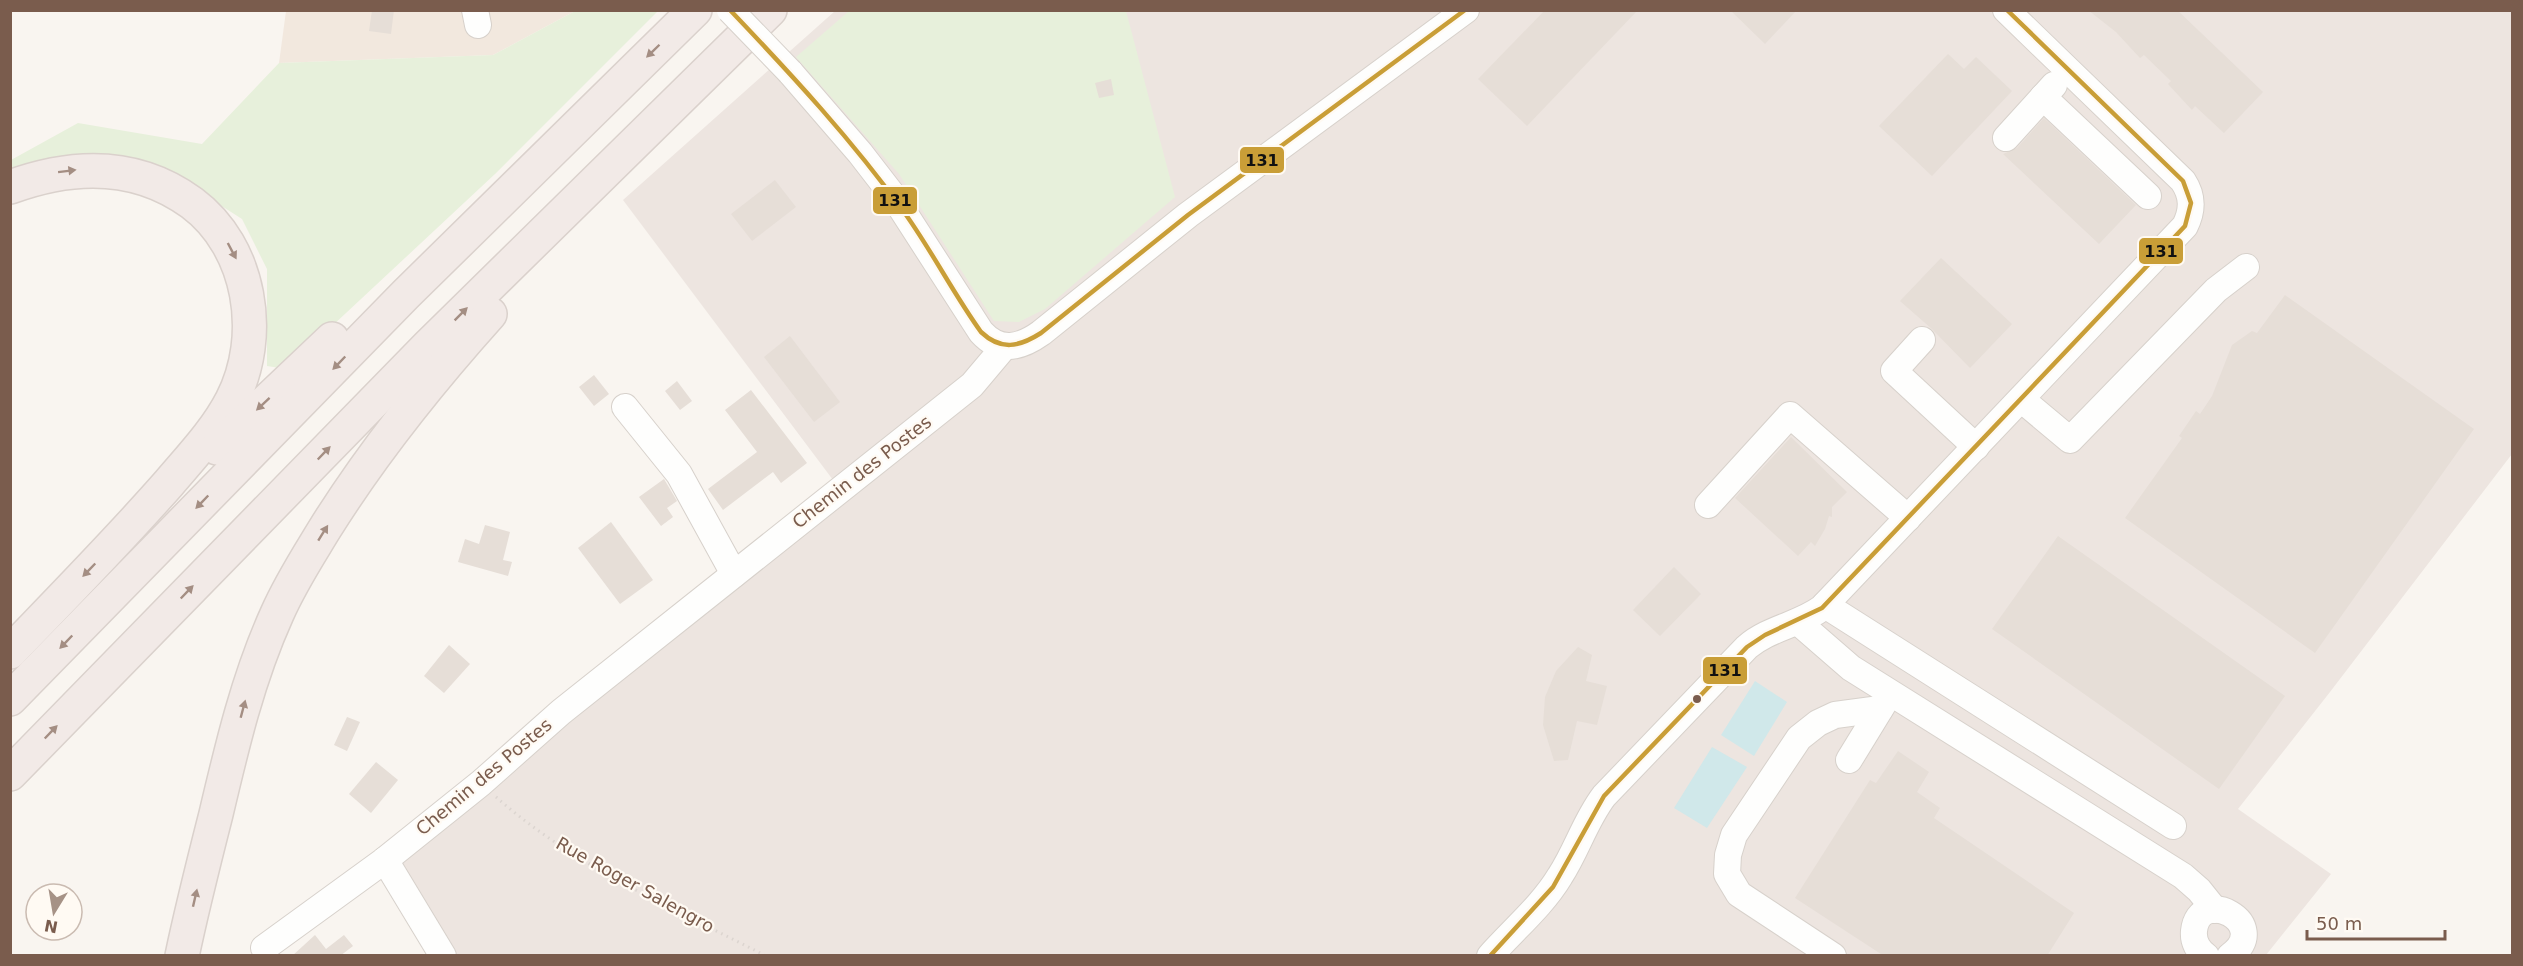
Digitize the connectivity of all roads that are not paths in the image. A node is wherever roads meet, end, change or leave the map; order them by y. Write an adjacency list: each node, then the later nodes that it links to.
1 (695, 10): 10 (highway, one-way to 10)
2 (730, 10): 15 (street, bridge)
3 (770, 10): 6 (highway)
4 (1466, 10): 15 (street)
5 (2006, 10): 7 (street)
6 (713, 66): 29 (highway, one-way to 6); 34 (highway, one-way to 6)
7 (2067, 69): 8 (street); 16 (street)
8 (2043, 97): 9 (street); 12 (street)
9 (2006, 138)
10 (543, 158): 21 (highway, one-way to 21); 26 (highway, one-way to 26)
11 (10, 187): 21 (highway, one-way to 21)
12 (2148, 196)
13 (2246, 267): 16 (street)
14 (1922, 340): 18 (street)
15 (1004, 347): 22 (street, Chemin des Postes)
16 (2021, 399): 18 (street)
17 (626, 407): 22 (street)
18 (1976, 447): 20 (street)
19 (1708, 505): 20 (street)
20 (1908, 518): 23 (street)
21 (130, 528): 25 (highway, one-way to 25)
22 (734, 574): 31 (street, Chemin des Postes)
23 (1825, 605): 24 (street); 30 (street)
24 (1798, 622): 27 (street); 36 (street)
25 (10, 652)
26 (10, 699)
27 (1885, 701): 28 (street); 32 (street); 37 (street)
28 (1850, 760)
29 (10, 774)
30 (2173, 826)
31 (385, 860): 33 (street, Chemin des Postes); 35 (street)
32 (2215, 910): 38 (street); 39 (street)
33 (264, 948)
34 (182, 956)
35 (443, 956)
36 (1490, 956)
37 (1833, 956)
38 (2206, 956)
39 (2230, 956)

